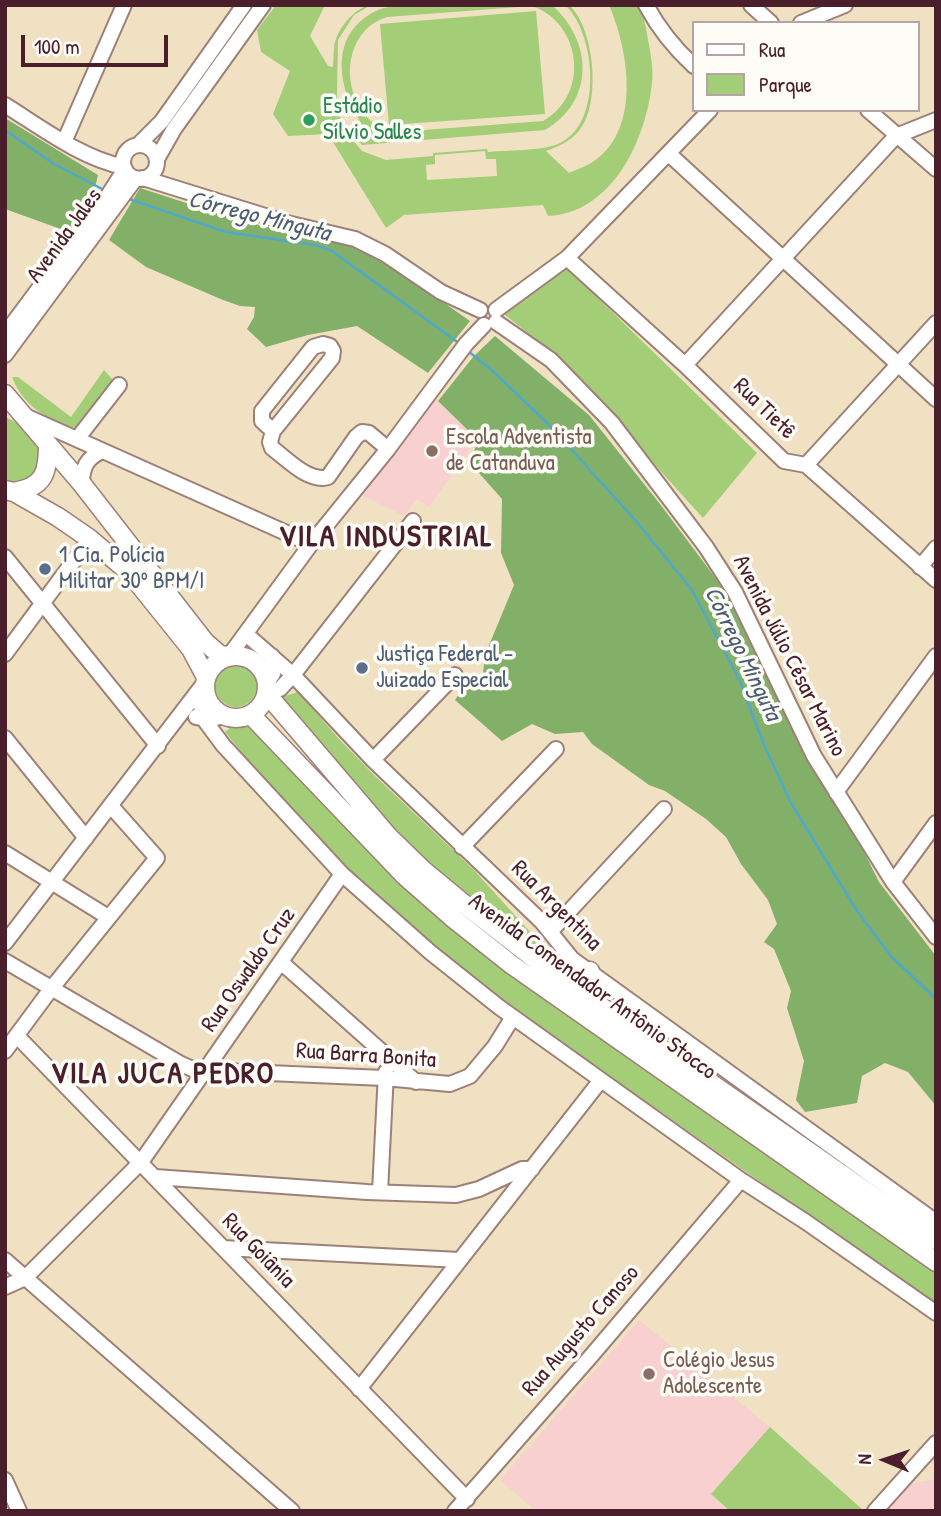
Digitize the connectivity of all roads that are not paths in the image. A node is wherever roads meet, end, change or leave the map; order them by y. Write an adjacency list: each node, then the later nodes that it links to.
1 (124, 5): 15 (street)
2 (244, 5): 16 (street)
3 (646, 5): 9 (street)
4 (751, 5): 7 (street)
5 (845, 5): 8 (street)
6 (262, 6): 19 (street)
7 (769, 21)
8 (806, 21)
9 (692, 64)
10 (5, 105): 15 (street)
11 (708, 112): 18 (street)
12 (869, 112): 14 (street)
13 (936, 120): 14 (street)
14 (896, 136): 20 (street); 25 (street)
15 (64, 142): 17 (street)
16 (133, 147): 17 (street); 19 (street); 21 (street)
17 (83, 150): 21 (street)
18 (669, 154): 24 (street); 25 (street)
19 (157, 162): 21 (street); 22 (street)
20 (936, 169)
21 (132, 173): 22 (street); 23 (street, Avenida Jales)
22 (187, 192): 26 (street)
23 (115, 196): 28 (street, Avenida Jales); 29 (street, Avenida Jales)
24 (567, 258): 26 (street); 31 (street, Rua Tietê)
25 (784, 259): 30 (street); 31 (street)
26 (492, 319): 40 (street); 70 (street, Avenida Júlio César Marino)
27 (936, 323): 30 (street)
28 (5, 334)
29 (5, 355)
30 (898, 364): 34 (street); 42 (street)
31 (685, 365): 42 (street, Rua Tietê)
32 (119, 385): 38 (street)
33 (5, 394): 36 (main road)
34 (936, 399)
35 (5, 407): 36 (main road)
36 (22, 415): 38 (street); 39 (main road)
37 (273, 431): 37 (street); 40 (street)
38 (77, 439): 41 (street)
39 (48, 445): 43 (main road); 44 (main road)
40 (388, 449): 47 (street)
41 (102, 451): 43 (street); 47 (street)
42 (806, 465): 50 (street, Rua Tietê)
43 (82, 484): 55 (main road)
44 (10, 491): 46 (main road)
45 (413, 521): 58 (street)
46 (90, 539): 52 (street); 60 (main road)
47 (311, 544): 53 (street)
48 (936, 548): 50 (street)
49 (5, 557): 52 (street)
50 (920, 567): 51 (street, Rua Tietê)
51 (936, 580)
52 (43, 604): 54 (street); 67 (street)
53 (246, 634): 55 (street); 56 (street, Rua Argentina)
54 (5, 654)
55 (228, 656): 60 (main road); 61 (main road)
56 (272, 656): 58 (street, Rua Argentina); 61 (street)
57 (936, 656): 70 (street)
58 (293, 675): 61 (street); 69 (street, Rua Argentina)
59 (455, 675): 69 (street)
60 (205, 682): 62 (street); 64 (main road); 65 (street)
61 (267, 689): 63 (main road); 88 (main road, Avenida Comendador Antônio Stocco)
62 (181, 713): 65 (street); 67 (street)
63 (251, 715): 64 (main road); 107 (main road, Avenida Comendador Antônio Stocco)
64 (224, 716): 65 (street)
65 (202, 718): 77 (street)
66 (5, 738): 74 (street)
67 (158, 746): 71 (street)
68 (556, 749): 75 (street)
69 (373, 760): 75 (street, Rua Argentina)
70 (836, 792): 79 (street, Avenida Júlio César Marino)
71 (111, 806): 74 (street); 80 (street)
72 (664, 809): 81 (street)
73 (936, 823): 79 (street)
74 (86, 838): 78 (street)
75 (462, 846): 81 (street, Rua Argentina)
76 (5, 853): 78 (street)
77 (342, 874): 85 (street, Rua Oswaldo Cruz); 89 (street)
78 (52, 881): 80 (street); 83 (street)
79 (893, 882): 82 (street, Avenida Júlio César Marino)
80 (108, 917): 87 (street)
81 (550, 932): 86 (street, Rua Argentina)
82 (936, 937)
83 (5, 943)
84 (5, 961): 87 (street, Rua Barra Bonita)
85 (282, 963): 92 (street); 93 (street, Rua Oswaldo Cruz)
86 (590, 971): 88 (main road); 102 (street, Rua Argentina)
87 (51, 989): 90 (street); 93 (street, Rua Barra Bonita)
88 (594, 1000): 103 (main road, Avenida Comendador Antônio Stocco)
89 (513, 1017): 95 (street); 96 (street, Rua Barra Bonita)
90 (17, 1036): 91 (street); 97 (street, Rua Goiânia)
91 (5, 1051)
92 (384, 1053): 94 (street); 96 (street)
93 (204, 1074): 94 (street, Rua Barra Bonita); 97 (street, Rua Oswaldo Cruz)
94 (384, 1078): 96 (street, Rua Barra Bonita); 101 (street)
95 (601, 1080): 98 (street); 100 (street)
96 (416, 1082)
97 (141, 1162): 99 (street, Rua Goiânia); 108 (street, Rua Oswaldo Cruz)
98 (532, 1169): 101 (street); 105 (street)
99 (155, 1177): 101 (street); 104 (street, Rua Goiânia)
100 (741, 1180): 110 (street); 114 (street, Rua Augusto Canoso)
101 (380, 1192)
102 (936, 1222)
103 (936, 1240)
104 (223, 1248): 105 (street); 111 (street, Rua Goiânia)
105 (460, 1260): 111 (street)
106 (5, 1261): 108 (street)
107 (936, 1262)
108 (24, 1278): 109 (street, Rua Oswaldo Cruz); 116 (street)
109 (5, 1287)
110 (936, 1313)
111 (359, 1388): 114 (street, Rua Goiânia)
112 (936, 1443): 118 (street)
113 (7, 1486): 115 (street)
114 (467, 1499): 117 (street, Rua Augusto Canoso)
115 (19, 1511)
116 (292, 1511)
117 (455, 1511)
118 (875, 1511)

